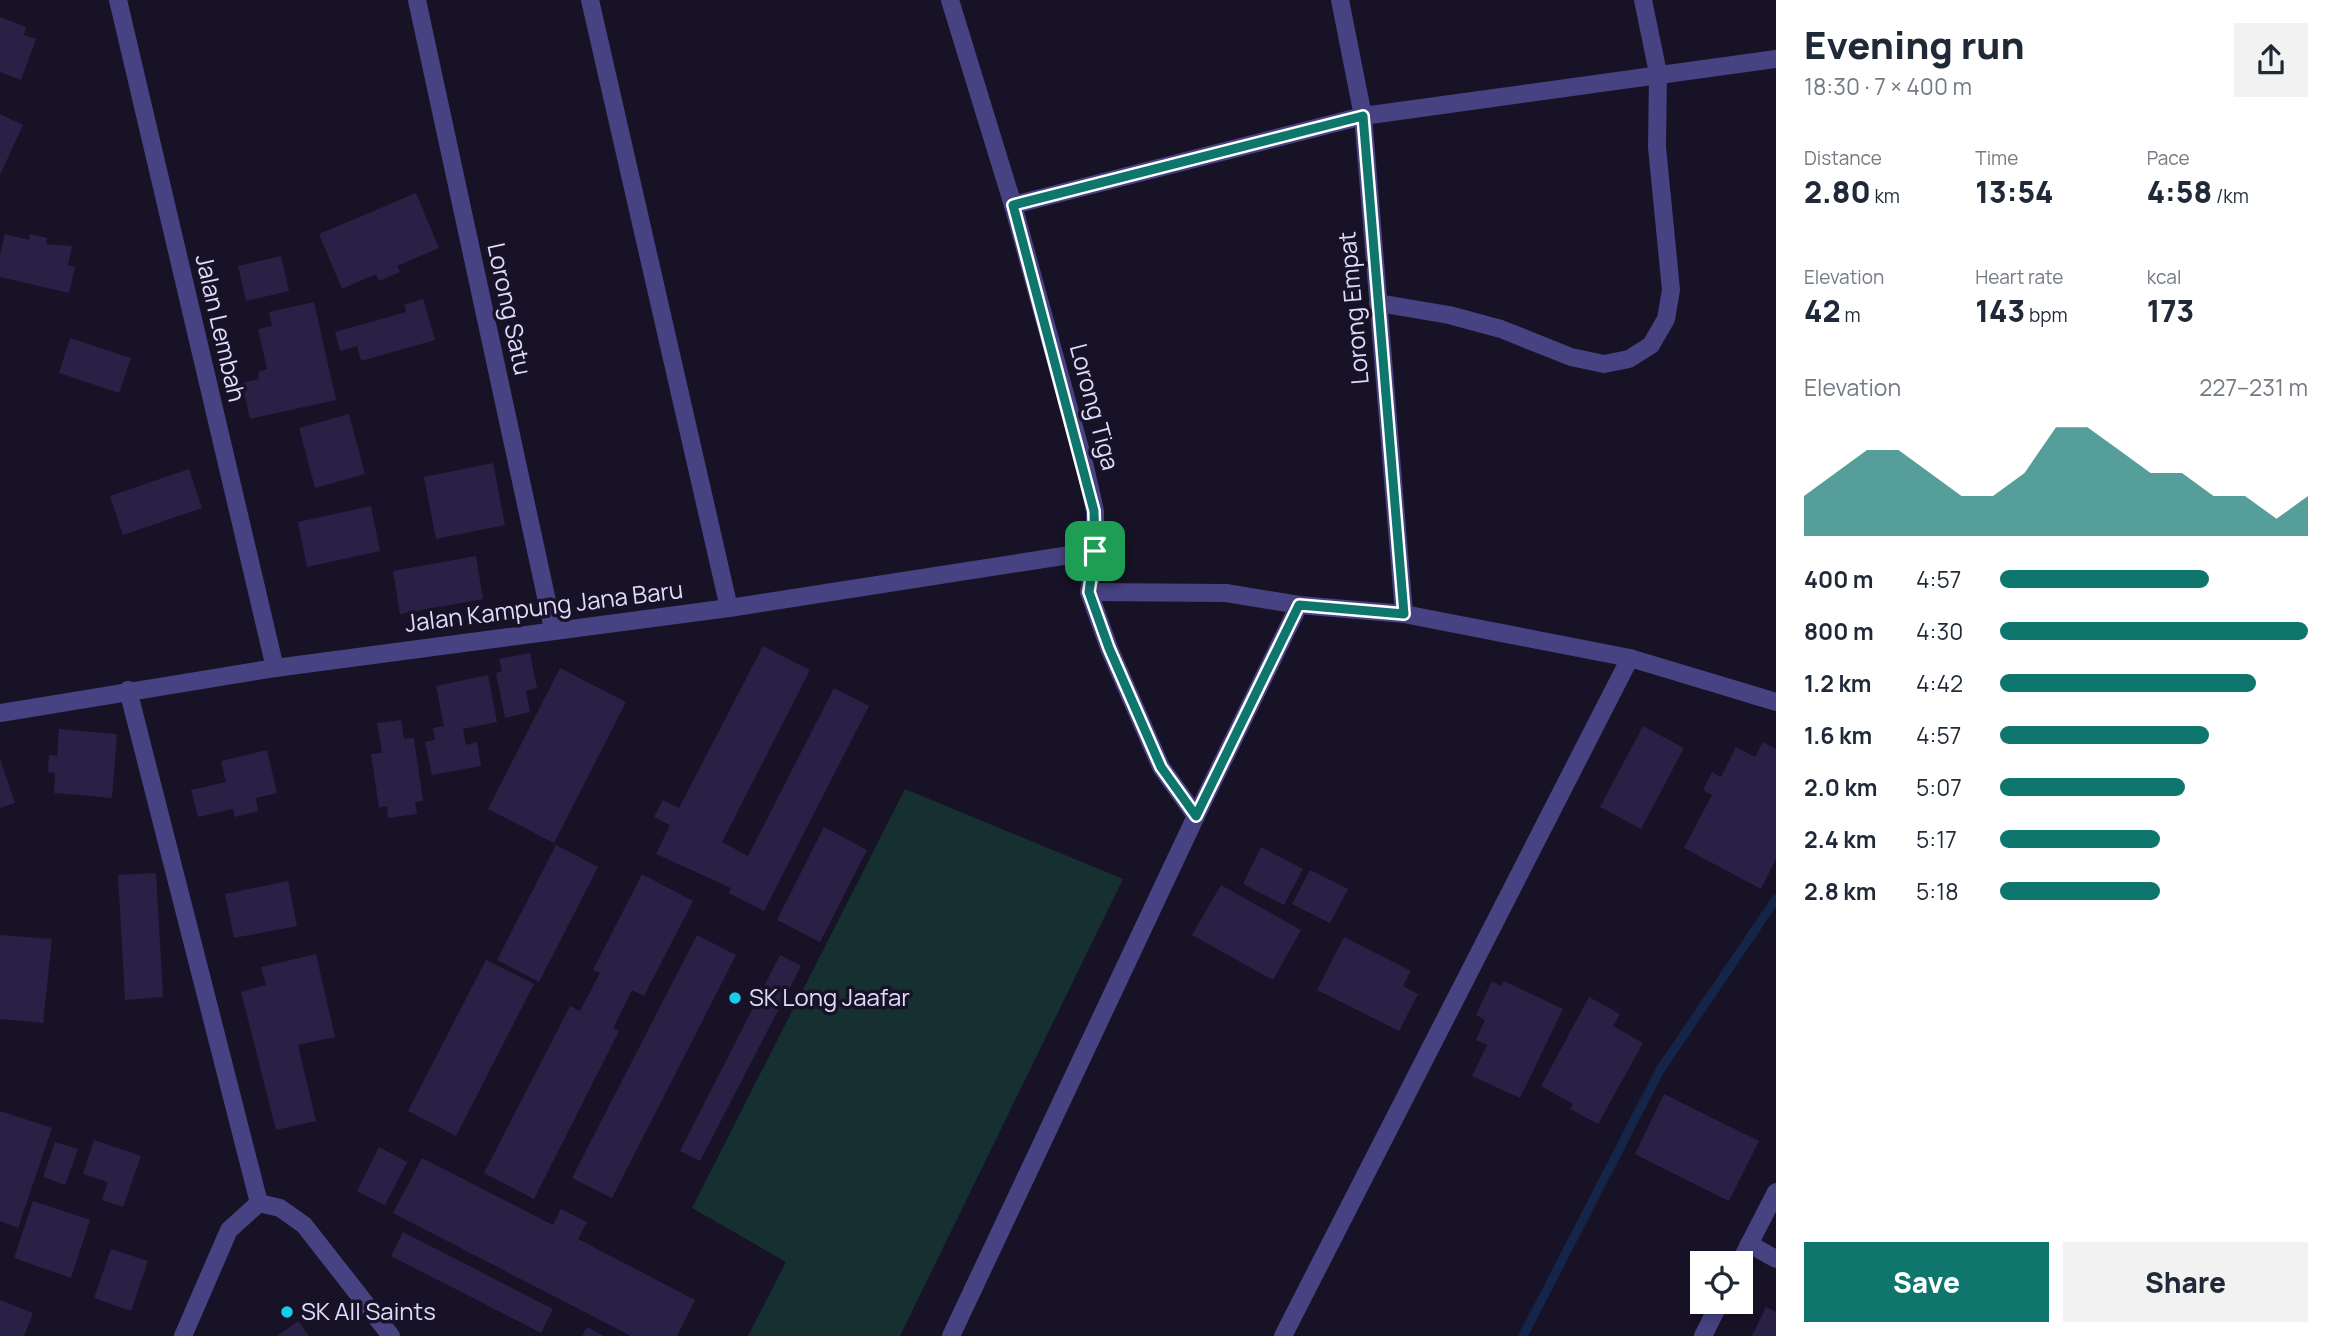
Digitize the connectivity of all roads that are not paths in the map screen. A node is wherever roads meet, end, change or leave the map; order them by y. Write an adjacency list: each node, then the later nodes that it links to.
1 (118, 0): 19 (street, Jalan Lembah)
2 (417, 0): 17 (street, Lorong Satu)
3 (590, 0): 15 (street)
4 (950, 0): 10 (street, Lorong Tiga)
5 (1339, 0): 9 (street, Lorong Empat)
6 (1643, 0): 8 (street)
7 (1776, 59): 8 (street)
8 (1657, 73): 9 (street); 11 (street)
9 (1363, 116): 10 (street); 11 (street, Lorong Empat)
10 (1013, 205): 12 (street, Lorong Tiga)
11 (1378, 303): 16 (street, Lorong Empat)
12 (1095, 551): 13 (street, Lorong Tiga); 15 (street, Jalan Kampung Jana Baru)
13 (1089, 592): 14 (street); 23 (street, Lorong Tiga)
14 (1299, 605): 16 (street); 23 (street)
15 (729, 608): 17 (street, Jalan Kampung Jana Baru)
16 (1404, 614): 18 (street)
17 (553, 629): 19 (street, Jalan Kampung Jana Baru)
18 (1630, 658): 21 (street); 33 (street)
19 (275, 668): 20 (street, Jalan Kampung Jana Baru)
20 (128, 690): 22 (street, Jalan Kampung Jana Baru); 25 (street)
21 (1776, 702)
22 (0, 713)
23 (1196, 816): 32 (street)
24 (1776, 1192): 26 (street)
25 (259, 1203): 30 (street); 31 (street)
26 (1749, 1244): 27 (street); 28 (street)
27 (1746, 1251)
28 (1776, 1259)
29 (1714, 1314): 34 (street)
30 (183, 1336)
31 (391, 1336)
32 (951, 1336)
33 (1283, 1336)
34 (1703, 1336)

